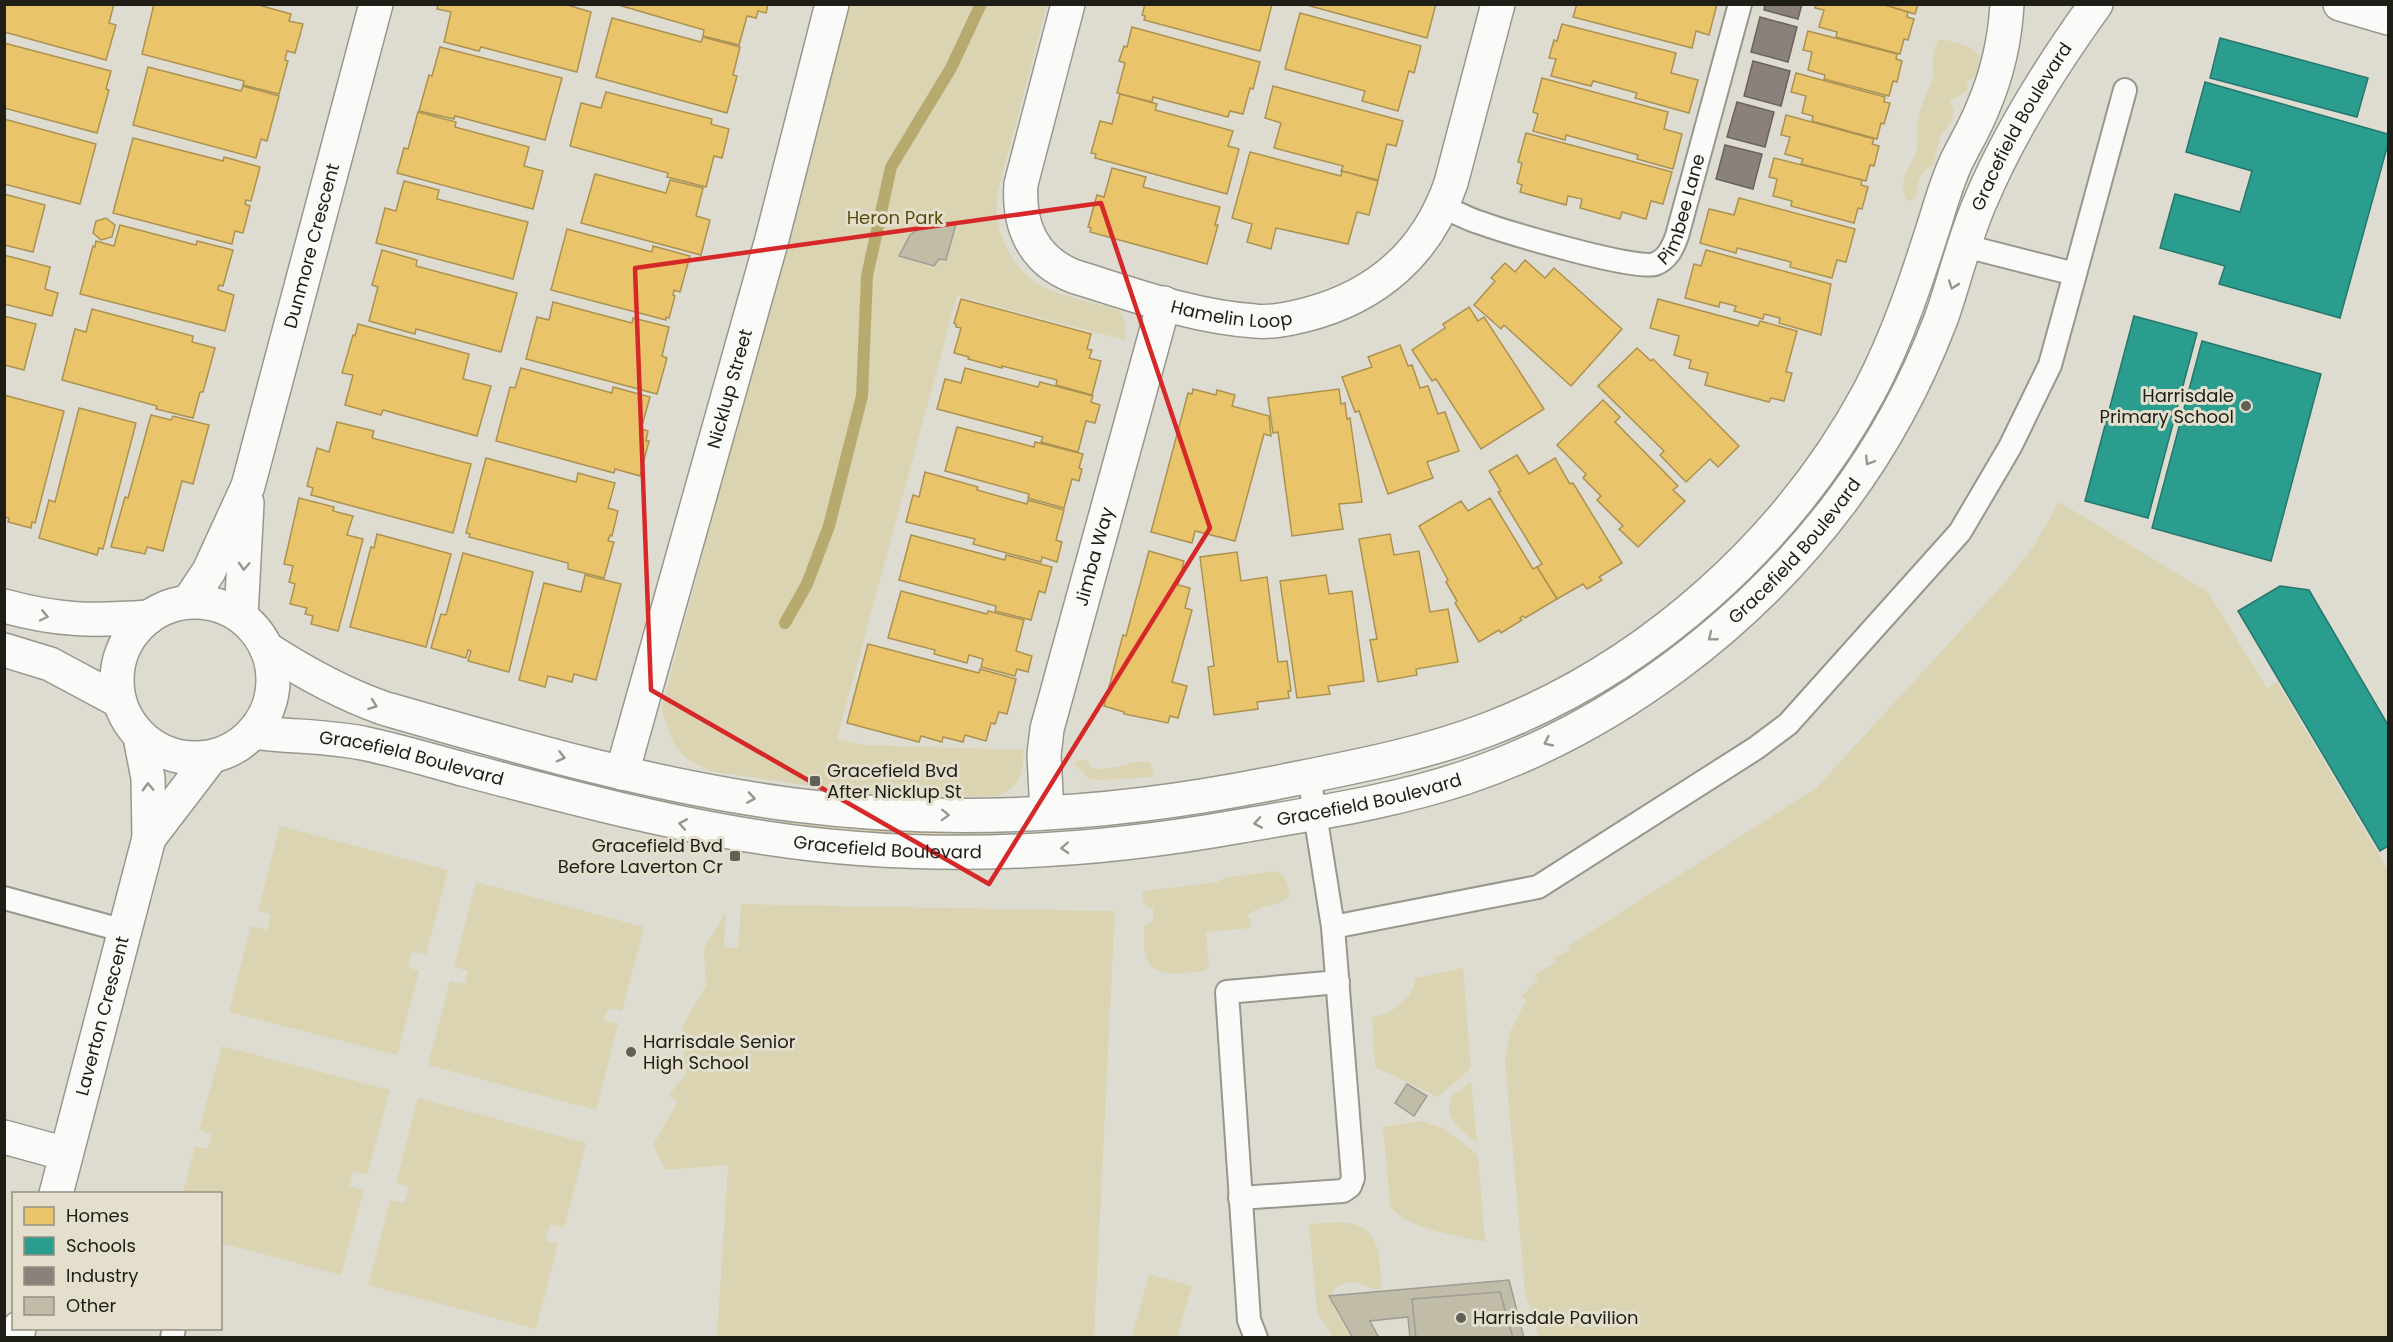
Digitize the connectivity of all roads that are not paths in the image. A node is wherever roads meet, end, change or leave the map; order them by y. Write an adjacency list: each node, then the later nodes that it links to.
1 (376, 4): 17 (street, Dunmore Crescent)
2 (832, 4): 28 (street, Nicklup Street)
3 (1068, 4): 16 (street, Hamelin Loop)
4 (1498, 4): 13 (street, Hamelin Loop)
5 (1740, 4): 13 (lane, Pimbee Lane)
6 (2007, 4): 29 (street, Gracefield Boulevard)
7 (2066, 4): 8 (street)
8 (2080, 4)
9 (2096, 4): 14 (street, Gracefield Boulevard)
10 (2340, 4): 11 (street)
11 (2388, 18)
12 (2125, 90): 15 (lane)
13 (1443, 206): 16 (street, Hamelin Loop)
14 (1965, 246): 15 (lane); 31 (street, Gracefield Boulevard, one-way to 31)
15 (2075, 274): 34 (lane)
16 (1164, 303): 30 (street, Jimba Way)
17 (248, 486): 18 (street, Dunmore Crescent); 20 (street, Dunmore Crescent, one-way to 20)
18 (189, 601): 20 (street); 21 (street)
19 (4, 606): 21 (street, one-way to 21)
20 (241, 616): 22 (street)
21 (149, 617): 24 (street)
22 (266, 648): 25 (street); 28 (street, Gracefield Boulevard, one-way to 28)
23 (4, 650): 24 (street)
24 (119, 701): 26 (street)
25 (254, 732): 27 (street); 31 (street, Gracefield Boulevard, one-way to 25)
26 (140, 737): 27 (street); 32 (street, Laverton Crescent, one-way to 26)
27 (211, 757): 32 (street, Laverton Crescent)
28 (622, 773): 30 (street, Gracefield Boulevard, one-way to 30)
29 (1309, 776): 30 (street, Gracefield Boulevard); 31 (lane)
30 (1047, 812)
31 (1316, 813): 34 (lane)
32 (149, 838): 35 (street, Laverton Crescent)
33 (4, 898): 35 (lane)
34 (1333, 927): 36 (lane)
35 (125, 931): 38 (street, Laverton Crescent)
36 (1338, 982): 40 (lane); 40 (lane)
37 (4, 1137): 38 (street)
38 (66, 1154): 39 (street, Laverton Crescent)
39 (56, 1192)
40 (1240, 1198): 41 (lane)
41 (1256, 1338)

